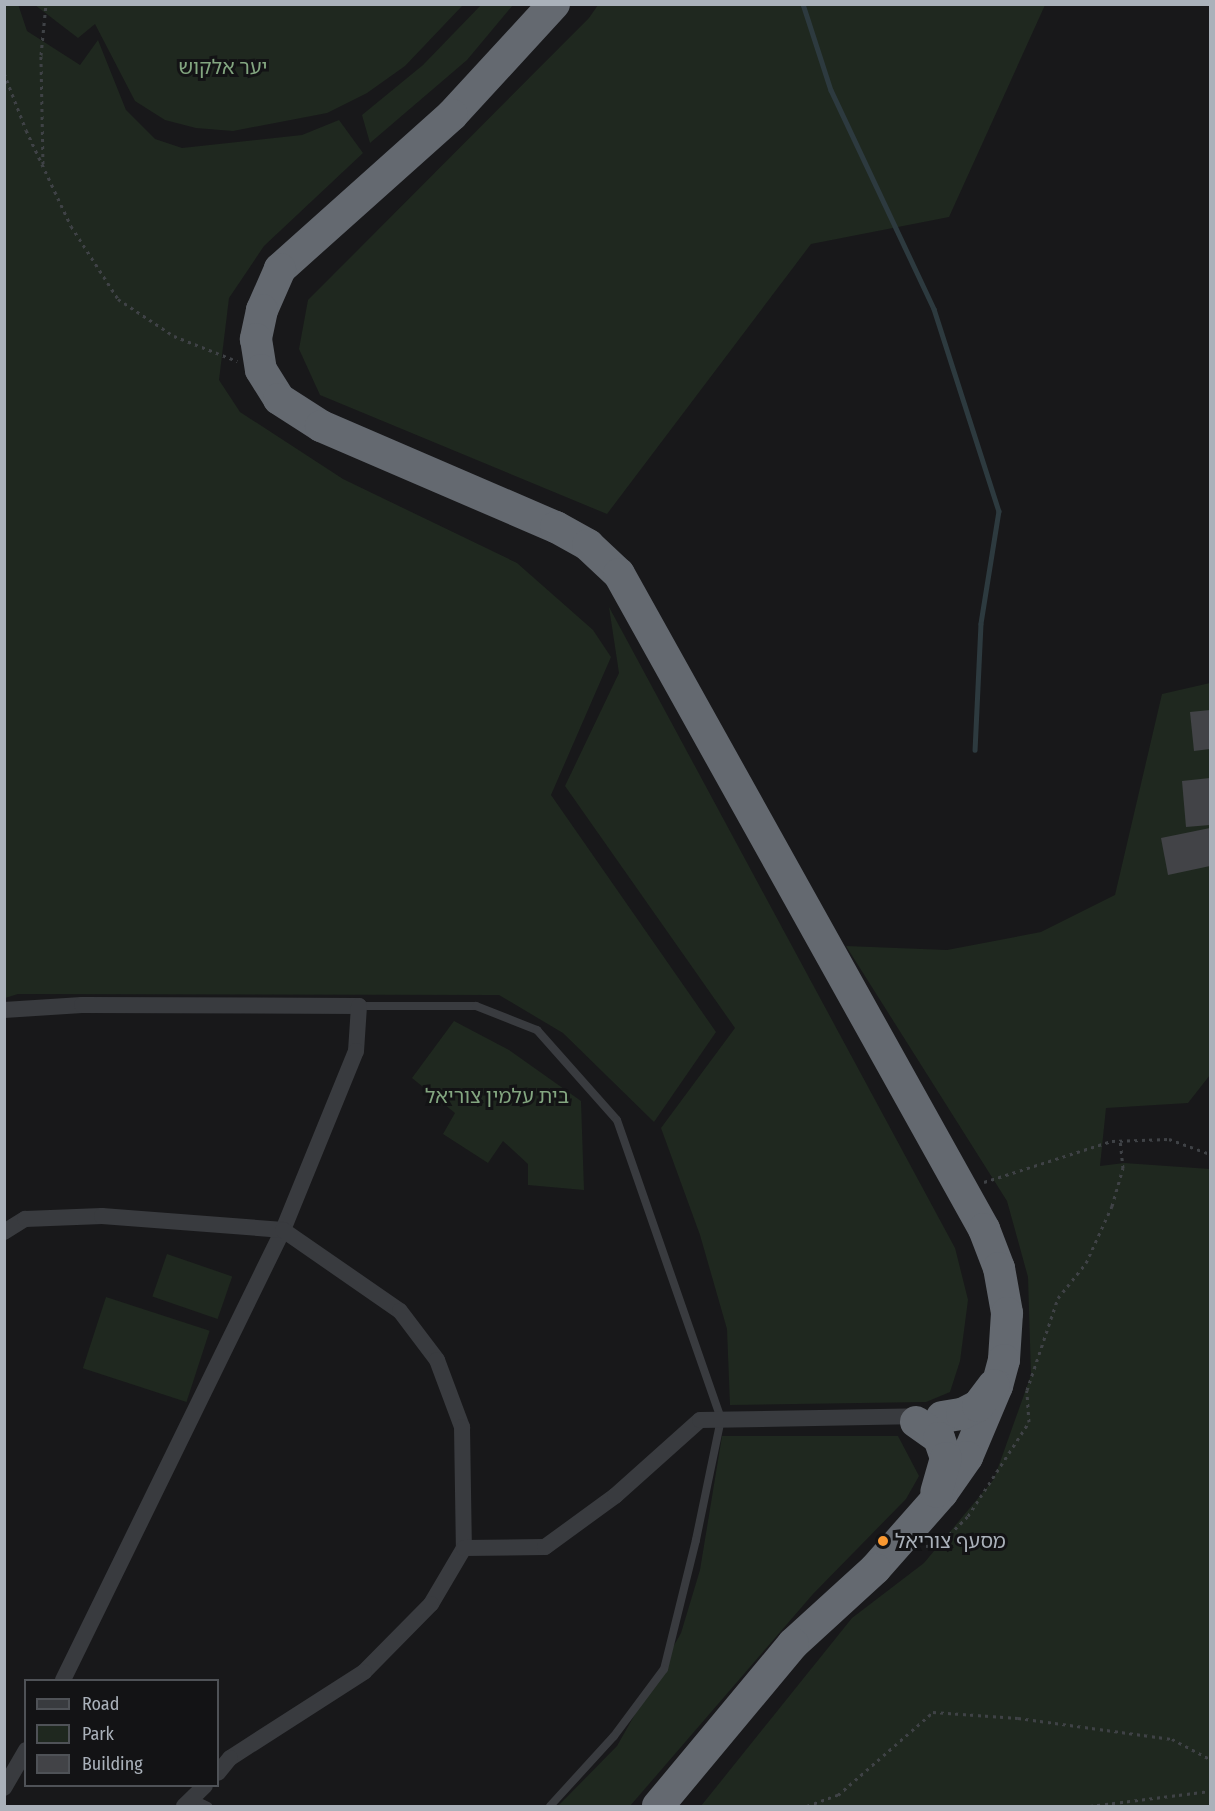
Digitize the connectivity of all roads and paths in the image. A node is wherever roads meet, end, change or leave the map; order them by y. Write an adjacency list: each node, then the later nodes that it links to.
1 (46, 4): 4 (path)
2 (554, 4): 5 (highway)
3 (4, 73): 4 (path)
4 (43, 167): 5 (path)
5 (261, 370): 10 (highway)
6 (358, 1006): 7 (street); 11 (street); 14 (lane)
7 (4, 1010)
8 (1120, 1141): 9 (path); 10 (path); 18 (path)
9 (1210, 1154)
10 (961, 1189): 13 (highway)
11 (283, 1230): 12 (street); 19 (street); 20 (street)
12 (4, 1232)
13 (999, 1377): 15 (highway); 16 (highway)
14 (721, 1419): 15 (street); 19 (street); 29 (lane)
15 (918, 1419): 16 (street); 16 (street); 17 (highway)
16 (978, 1435): 17 (highway)
17 (929, 1509): 18 (highway)
18 (906, 1535): 30 (highway)
19 (464, 1548): 23 (street)
20 (66, 1679)
21 (24, 1753): 25 (street)
22 (1210, 1759): 31 (path)
23 (219, 1772)
24 (203, 1787): 27 (street)
25 (4, 1788)
26 (1210, 1791): 32 (path)
27 (187, 1802): 28 (lane)
28 (208, 1806)
29 (550, 1806)
30 (658, 1806)
31 (807, 1806)
32 (1089, 1806)

